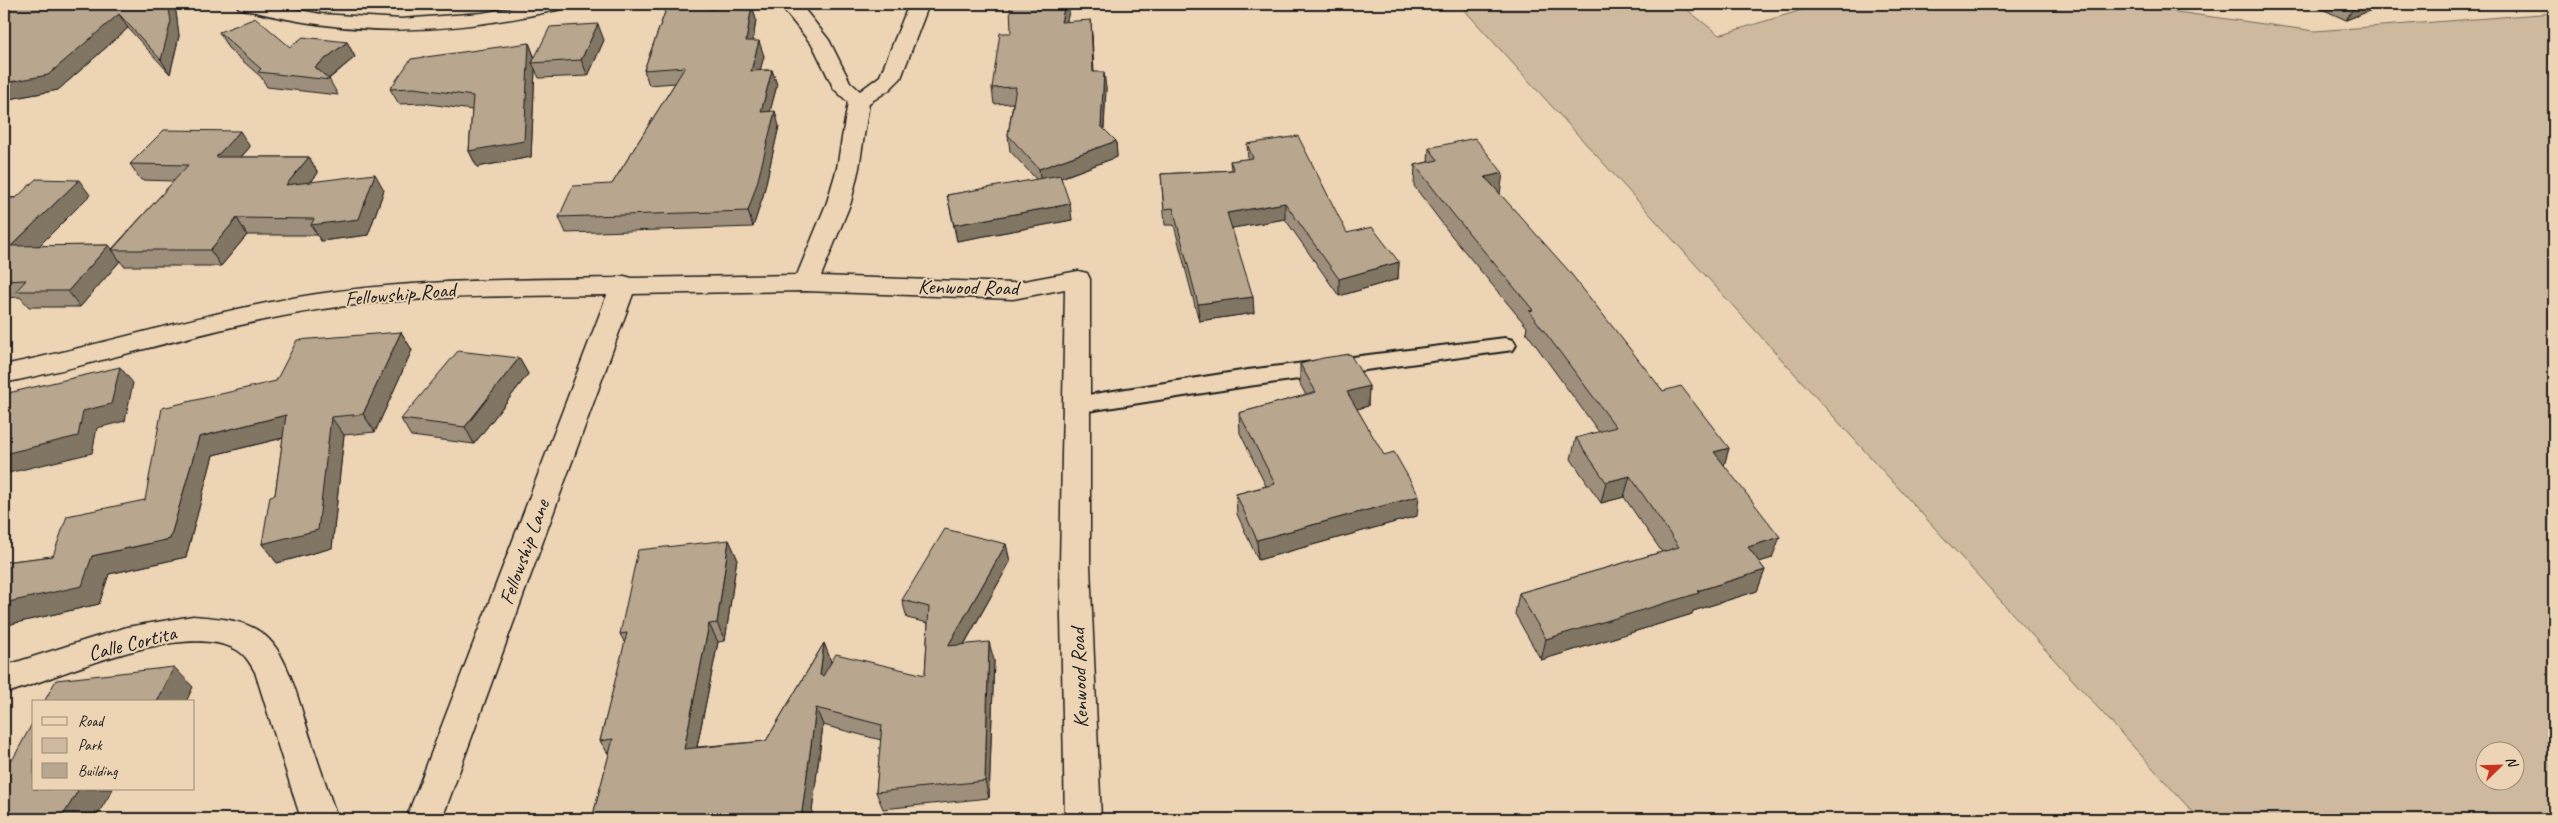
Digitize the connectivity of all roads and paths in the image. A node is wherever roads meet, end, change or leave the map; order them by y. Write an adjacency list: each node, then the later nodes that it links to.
1 (246, 4): 2 (street)
2 (557, 4)
3 (789, 4): 5 (street)
4 (920, 4): 5 (street)
5 (860, 100): 6 (street)
6 (806, 283): 7 (street, Fellowship Road); 10 (street, Kenwood Road)
7 (624, 284): 9 (street, Fellowship Road); 13 (street, Fellowship Lane)
8 (1505, 345): 10 (lane)
9 (4, 374)
10 (1075, 405): 14 (street, Kenwood Road)
11 (4, 680): 12 (street, Calle Cortita)
12 (319, 819)
13 (424, 819)
14 (1083, 819)

